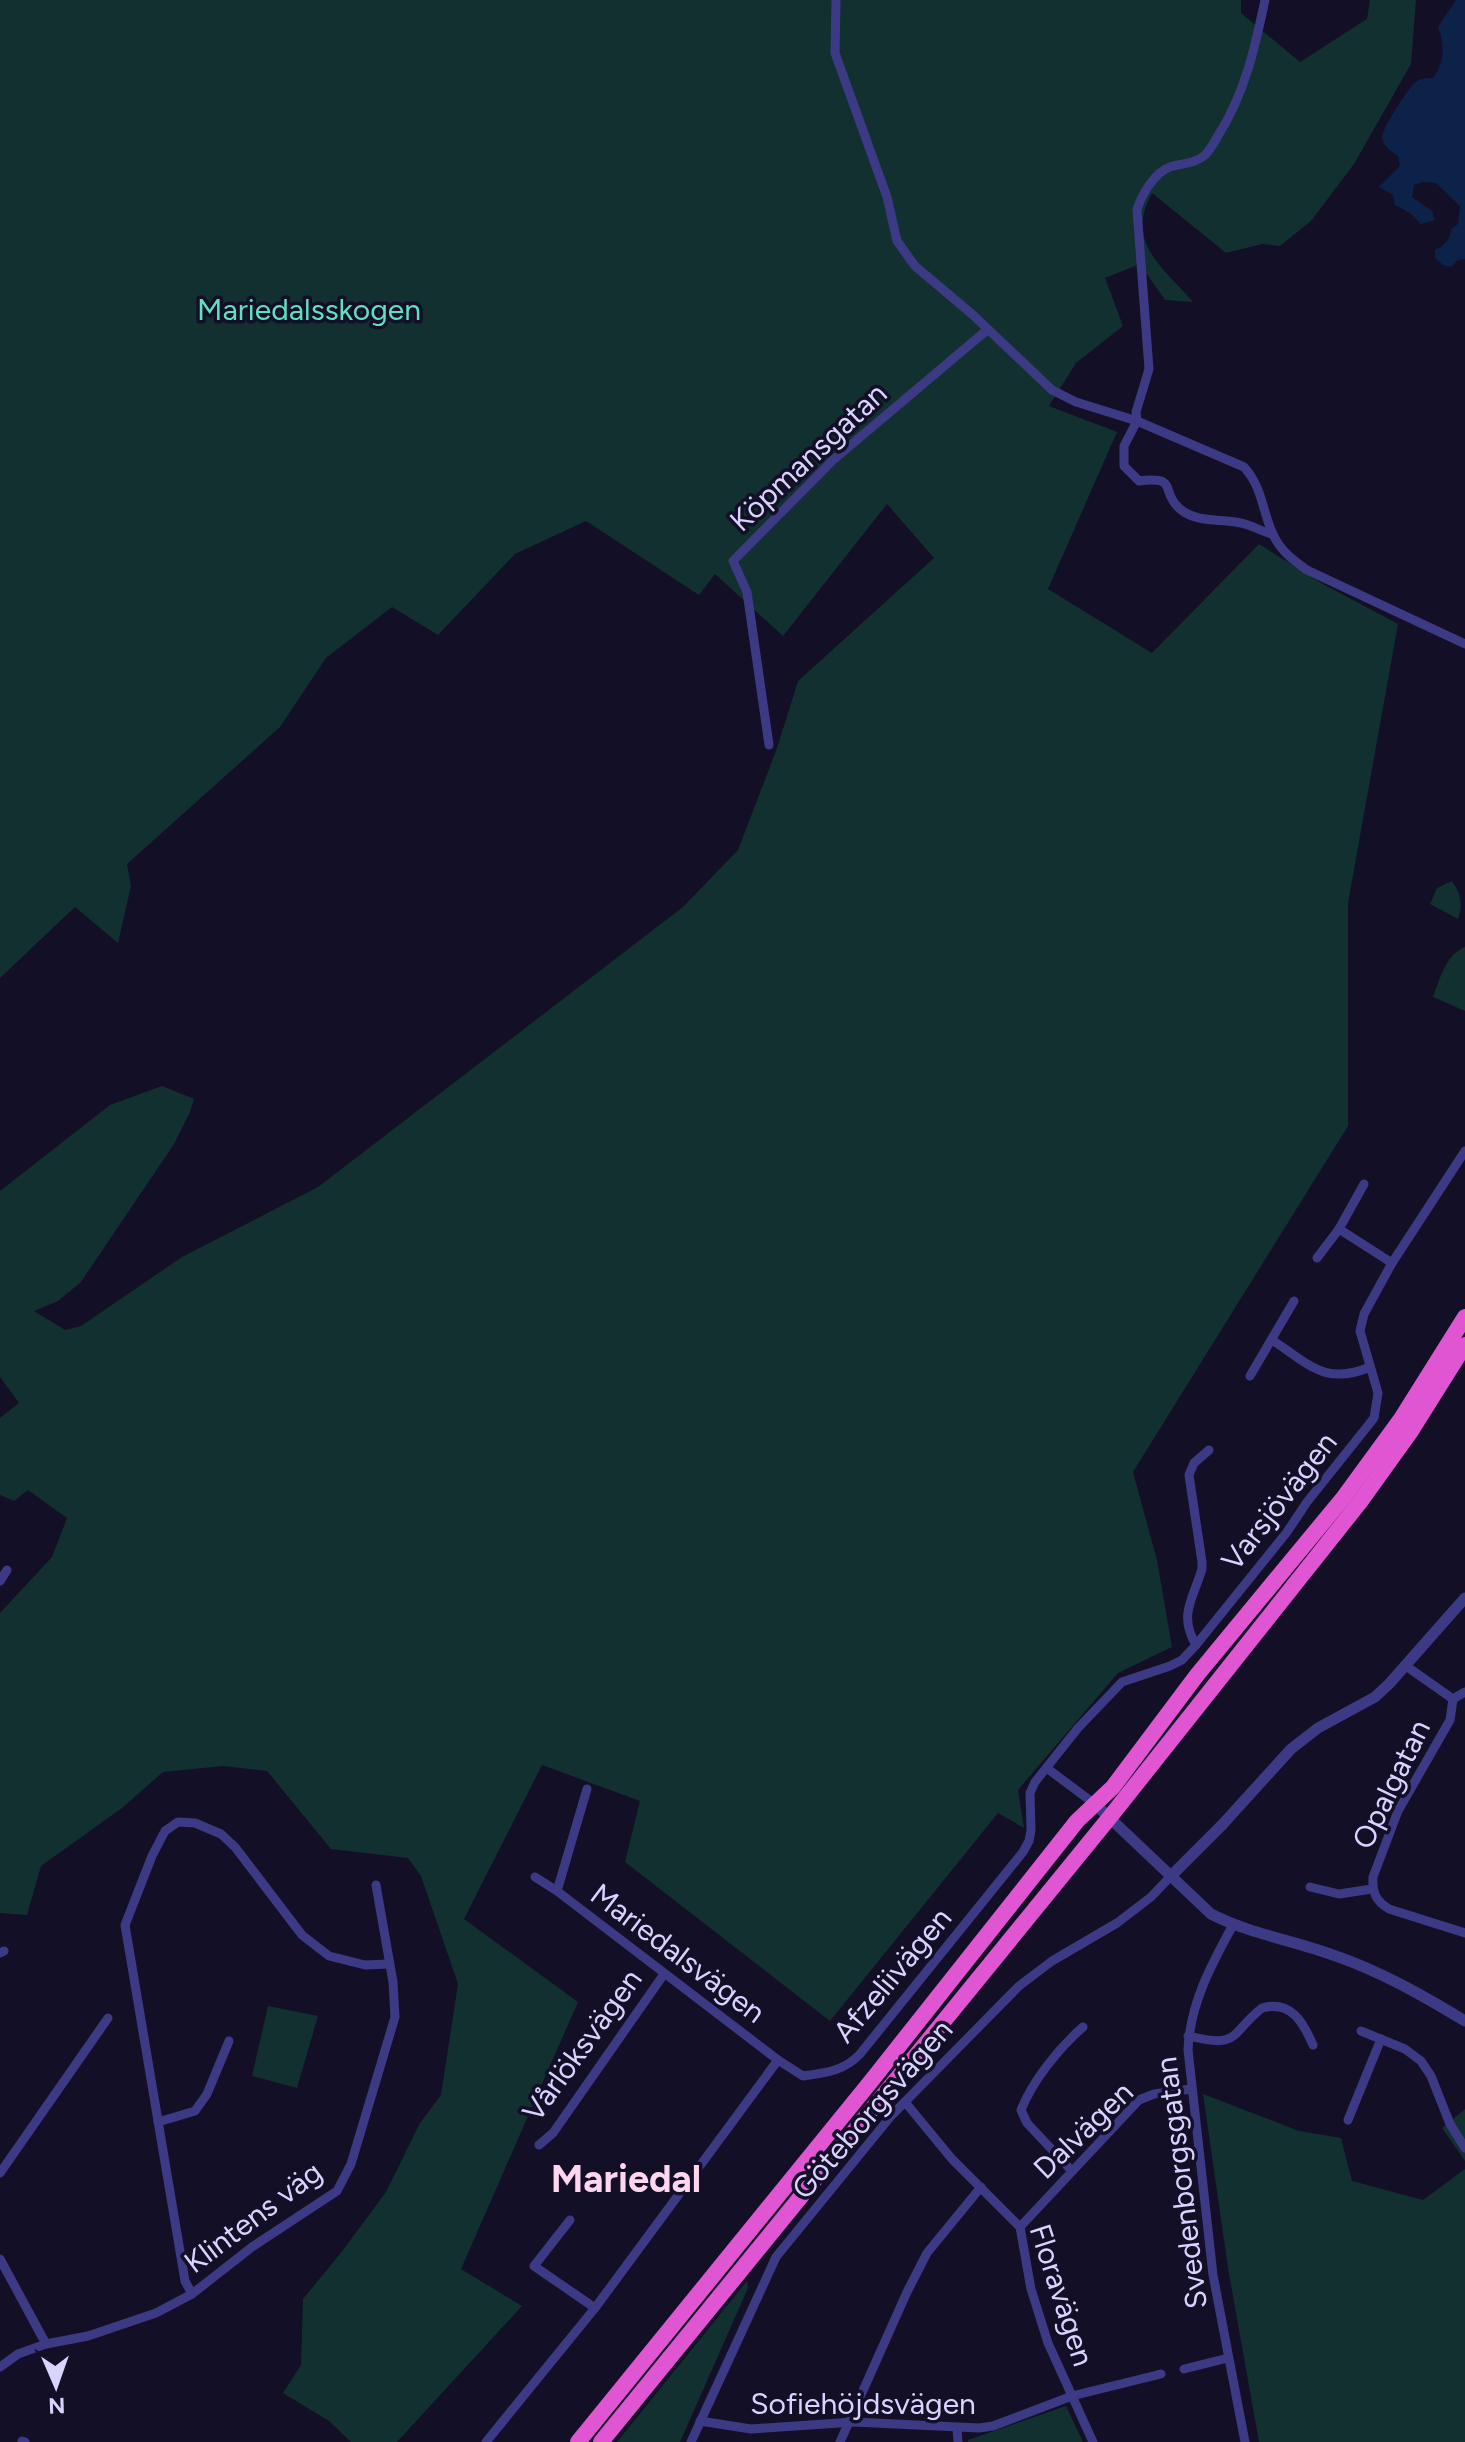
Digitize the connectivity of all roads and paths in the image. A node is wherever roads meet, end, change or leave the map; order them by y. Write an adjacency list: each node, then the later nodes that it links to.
1 (836, 0): 3 (street)
2 (1265, 0): 4 (street)
3 (987, 330): 4 (street); 7 (street, Köpmansgatan)
4 (1137, 421): 5 (street); 5 (street)
5 (1272, 534): 6 (street)
6 (1465, 644)
7 (769, 745)
8 (1465, 1151): 12 (street, Varsjövägen)
9 (1364, 1184): 10 (street)
10 (1339, 1229): 11 (street); 12 (street)
11 (1317, 1258)
12 (1392, 1263): 17 (street, Varsjövägen)
13 (1294, 1301): 15 (street)
14 (1465, 1317): 29 (highway)
15 (1272, 1340): 17 (street); 18 (street)
16 (1465, 1345): 30 (highway)
17 (1370, 1367): 23 (street, Varsjövägen)
18 (1250, 1376)
19 (1209, 1450): 23 (street)
20 (7, 1570): 21 (street)
21 (0, 1581)
22 (1465, 1598): 24 (street)
23 (1196, 1645): 27 (street, Varsjövägen)
24 (1406, 1666): 26 (street, Opalgatan); 31 (street)
25 (1465, 1692): 26 (street, Opalgatan)
26 (1453, 1699): 35 (street, Opalgatan)
27 (1048, 1769): 29 (street); 49 (street, Afzeliivägen)
28 (587, 1789): 36 (street, Mariedalsvägen)
29 (1096, 1805): 30 (street); 74 (highway)
30 (1110, 1817): 31 (street); 75 (highway)
31 (1171, 1876): 37 (street); 51 (street, Göteborgsvägen)
32 (535, 1877): 36 (street)
33 (376, 1885): 39 (street, Klintens väg)
34 (1310, 1887): 35 (street, Opalgatan)
35 (1372, 1889): 38 (street, Opalgatan)
36 (557, 1891): 40 (street, Mariedalsvägen)
37 (1233, 1925): 42 (street); 45 (street, Svedenborgsgatan)
38 (1465, 1933)
39 (388, 1964): 53 (street); 62 (street, Klintens väg)
40 (664, 1974): 49 (street, Mariedalsvägen); 54 (street, Vårlöksvägen)
41 (108, 2018): 57 (street)
42 (1465, 2021)
43 (1083, 2027): 56 (street)
44 (1361, 2031): 46 (street)
45 (1188, 2036): 48 (street); 50 (street, Svedenborgsgatan)
46 (1381, 2039): 52 (street); 55 (street)
47 (229, 2041): 53 (street)
48 (1313, 2045)
49 (778, 2060): 63 (street)
50 (1191, 2089): 56 (street, Dalvägen); 65 (street, Svedenborgsgatan)
51 (905, 2102): 58 (street, Floravägen); 70 (street, Göteborgsvägen)
52 (1348, 2120)
53 (158, 2122): 62 (street)
54 (539, 2145)
55 (1465, 2148)
56 (1072, 2171): 60 (street, Dalvägen)
57 (0, 2173)
58 (981, 2187): 60 (street, Floravägen); 71 (street)
59 (570, 2220): 63 (street)
60 (1020, 2227): 69 (street, Floravägen)
61 (0, 2259): 64 (street)
62 (192, 2294): 64 (street, Klintens väg)
63 (595, 2308): 73 (street)
64 (46, 2344): 66 (street, Klintens väg)
65 (1228, 2358): 67 (street); 80 (street, Svedenborgsgatan)
66 (0, 2367)
67 (1184, 2369)
68 (1161, 2374): 69 (street, Sofiehöjdsvägen)
69 (1072, 2396): 72 (street, Sofiehöjdsvägen); 79 (street, Floravägen)
70 (700, 2421): 71 (street, Sofiehöjdsvägen); 76 (street, Göteborgsvägen)
71 (846, 2423): 72 (street, Sofiehöjdsvägen); 77 (street)
72 (957, 2428): 78 (street)
73 (486, 2442)
74 (578, 2442)
75 (601, 2442)
76 (691, 2442)
77 (840, 2442)
78 (958, 2442)
79 (1093, 2442)
80 (1245, 2442)

